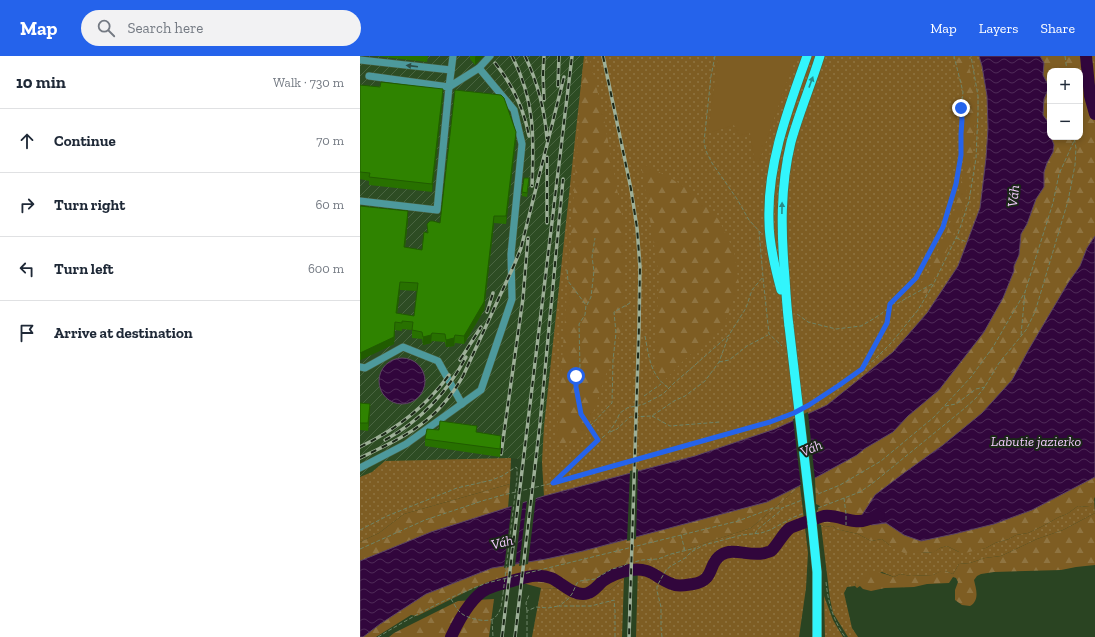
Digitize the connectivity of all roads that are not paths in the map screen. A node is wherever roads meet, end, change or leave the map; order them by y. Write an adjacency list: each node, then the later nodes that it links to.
1 (453, 56): 7 (lane)
2 (490, 56): 6 (lane)
3 (807, 56): 11 (main road)
4 (820, 56): 11 (main road, one-way to 4)
5 (360, 60): 7 (lane, one-way to 5)
6 (479, 68): 9 (lane); 13 (lane)
7 (451, 70): 9 (lane)
8 (365, 76): 9 (lane)
9 (449, 87): 10 (lane)
10 (360, 201)
11 (791, 314): 15 (main road, bridge)
12 (360, 367): 13 (lane)
13 (462, 404): 14 (lane)
14 (360, 468)
15 (817, 637)

